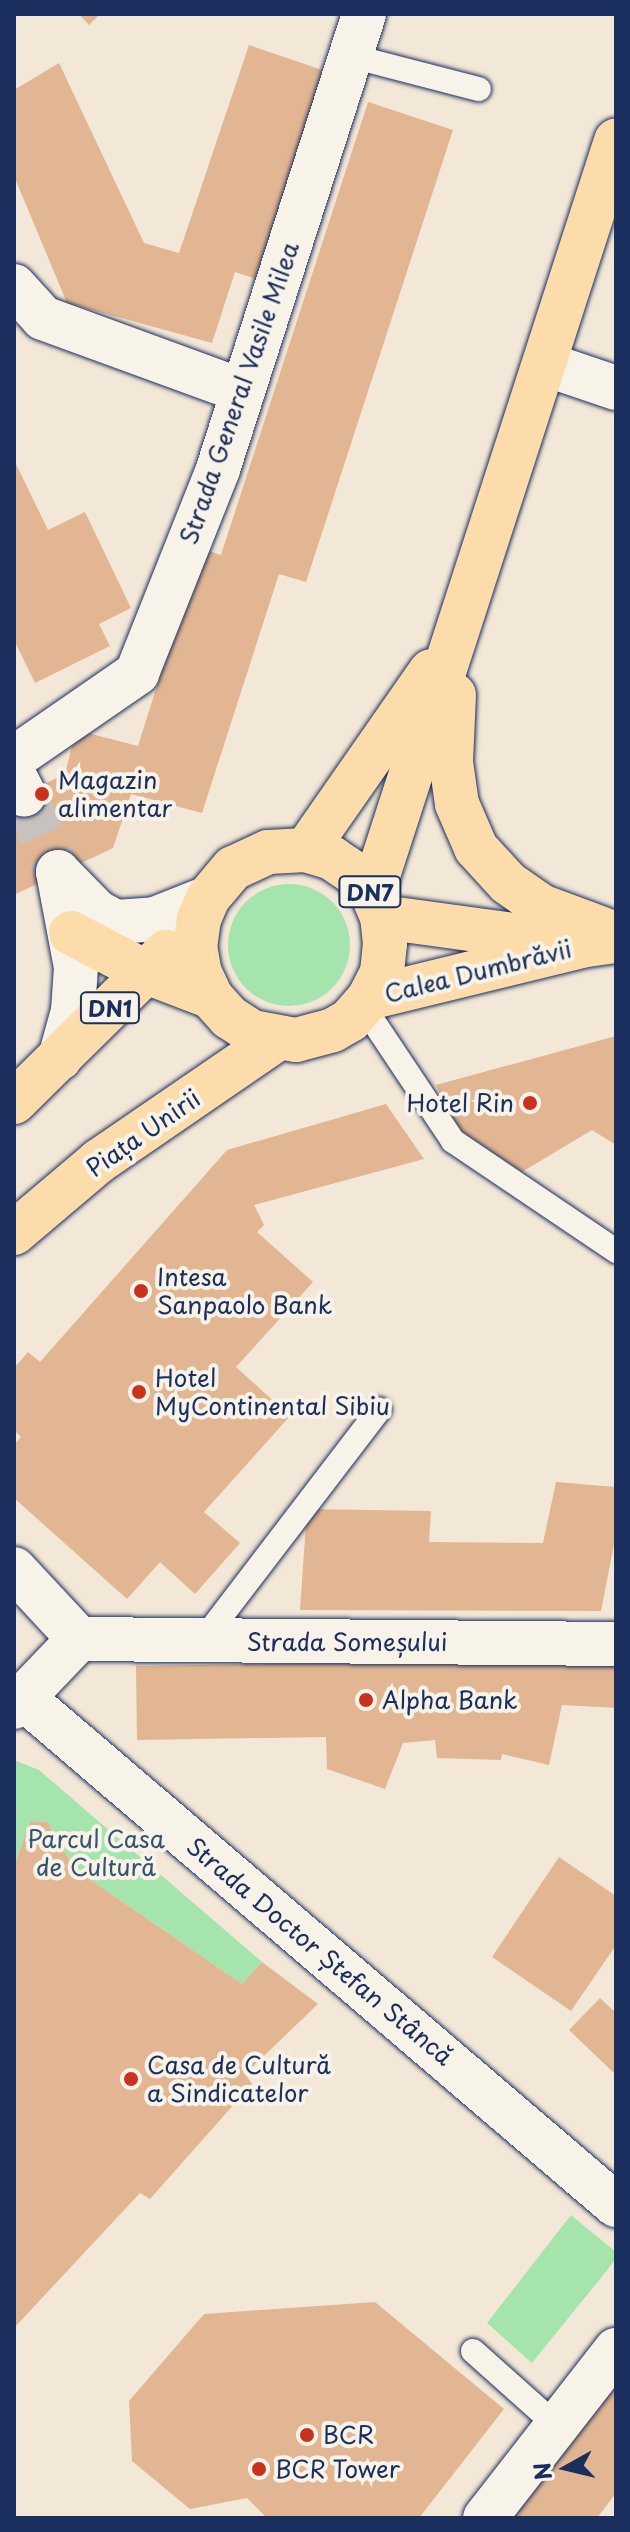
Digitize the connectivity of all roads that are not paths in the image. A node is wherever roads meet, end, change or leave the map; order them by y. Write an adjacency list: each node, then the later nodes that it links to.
1 (364, 14): 2 (street, Strada General Vasile Milea)
2 (351, 56): 3 (lane); 8 (street, Strada General Vasile Milea)
3 (479, 89)
4 (616, 141): 6 (main road, DN7)
5 (14, 286): 8 (street)
6 (545, 364): 7 (street); 9 (main road, DN7)
7 (616, 388)
8 (243, 391): 10 (street, Strada General Vasile Milea)
9 (459, 630): 11 (main road, DN7); 12 (main road, DN7); 15 (main road)
10 (17, 776)
11 (306, 850): 12 (main road, DN7); 13 (main road, DN7)
12 (377, 905): 15 (main road, Calea Dumbrăvii); 18 (main road, DN7)
13 (203, 908): 14 (street); 16 (main road, DN1); 17 (main road)
14 (71, 933): 16 (main road); 20 (street)
15 (606, 940): 18 (main road, Calea Dumbrăvii)
16 (146, 972): 17 (main road); 20 (main road, DN1)
17 (211, 997): 19 (main road)
18 (366, 1002): 19 (main road); 23 (lane)
19 (277, 1039): 22 (main road, Piața Unirii)
20 (60, 1058): 21 (main road, DN1)
21 (14, 1102)
22 (14, 1233)
23 (616, 1251)
24 (379, 1410): 27 (lane)
25 (14, 1569): 26 (street)
26 (79, 1639): 27 (street, Strada Someșului); 29 (street)
27 (203, 1640): 28 (street, Strada Someșului)
28 (616, 1644)
29 (18, 1702): 30 (street, Strada Doctor Ștefan Stâncă)
30 (616, 2205)
31 (616, 2350): 33 (street)
32 (473, 2351): 33 (lane)
33 (557, 2426): 34 (street)
34 (485, 2518)

